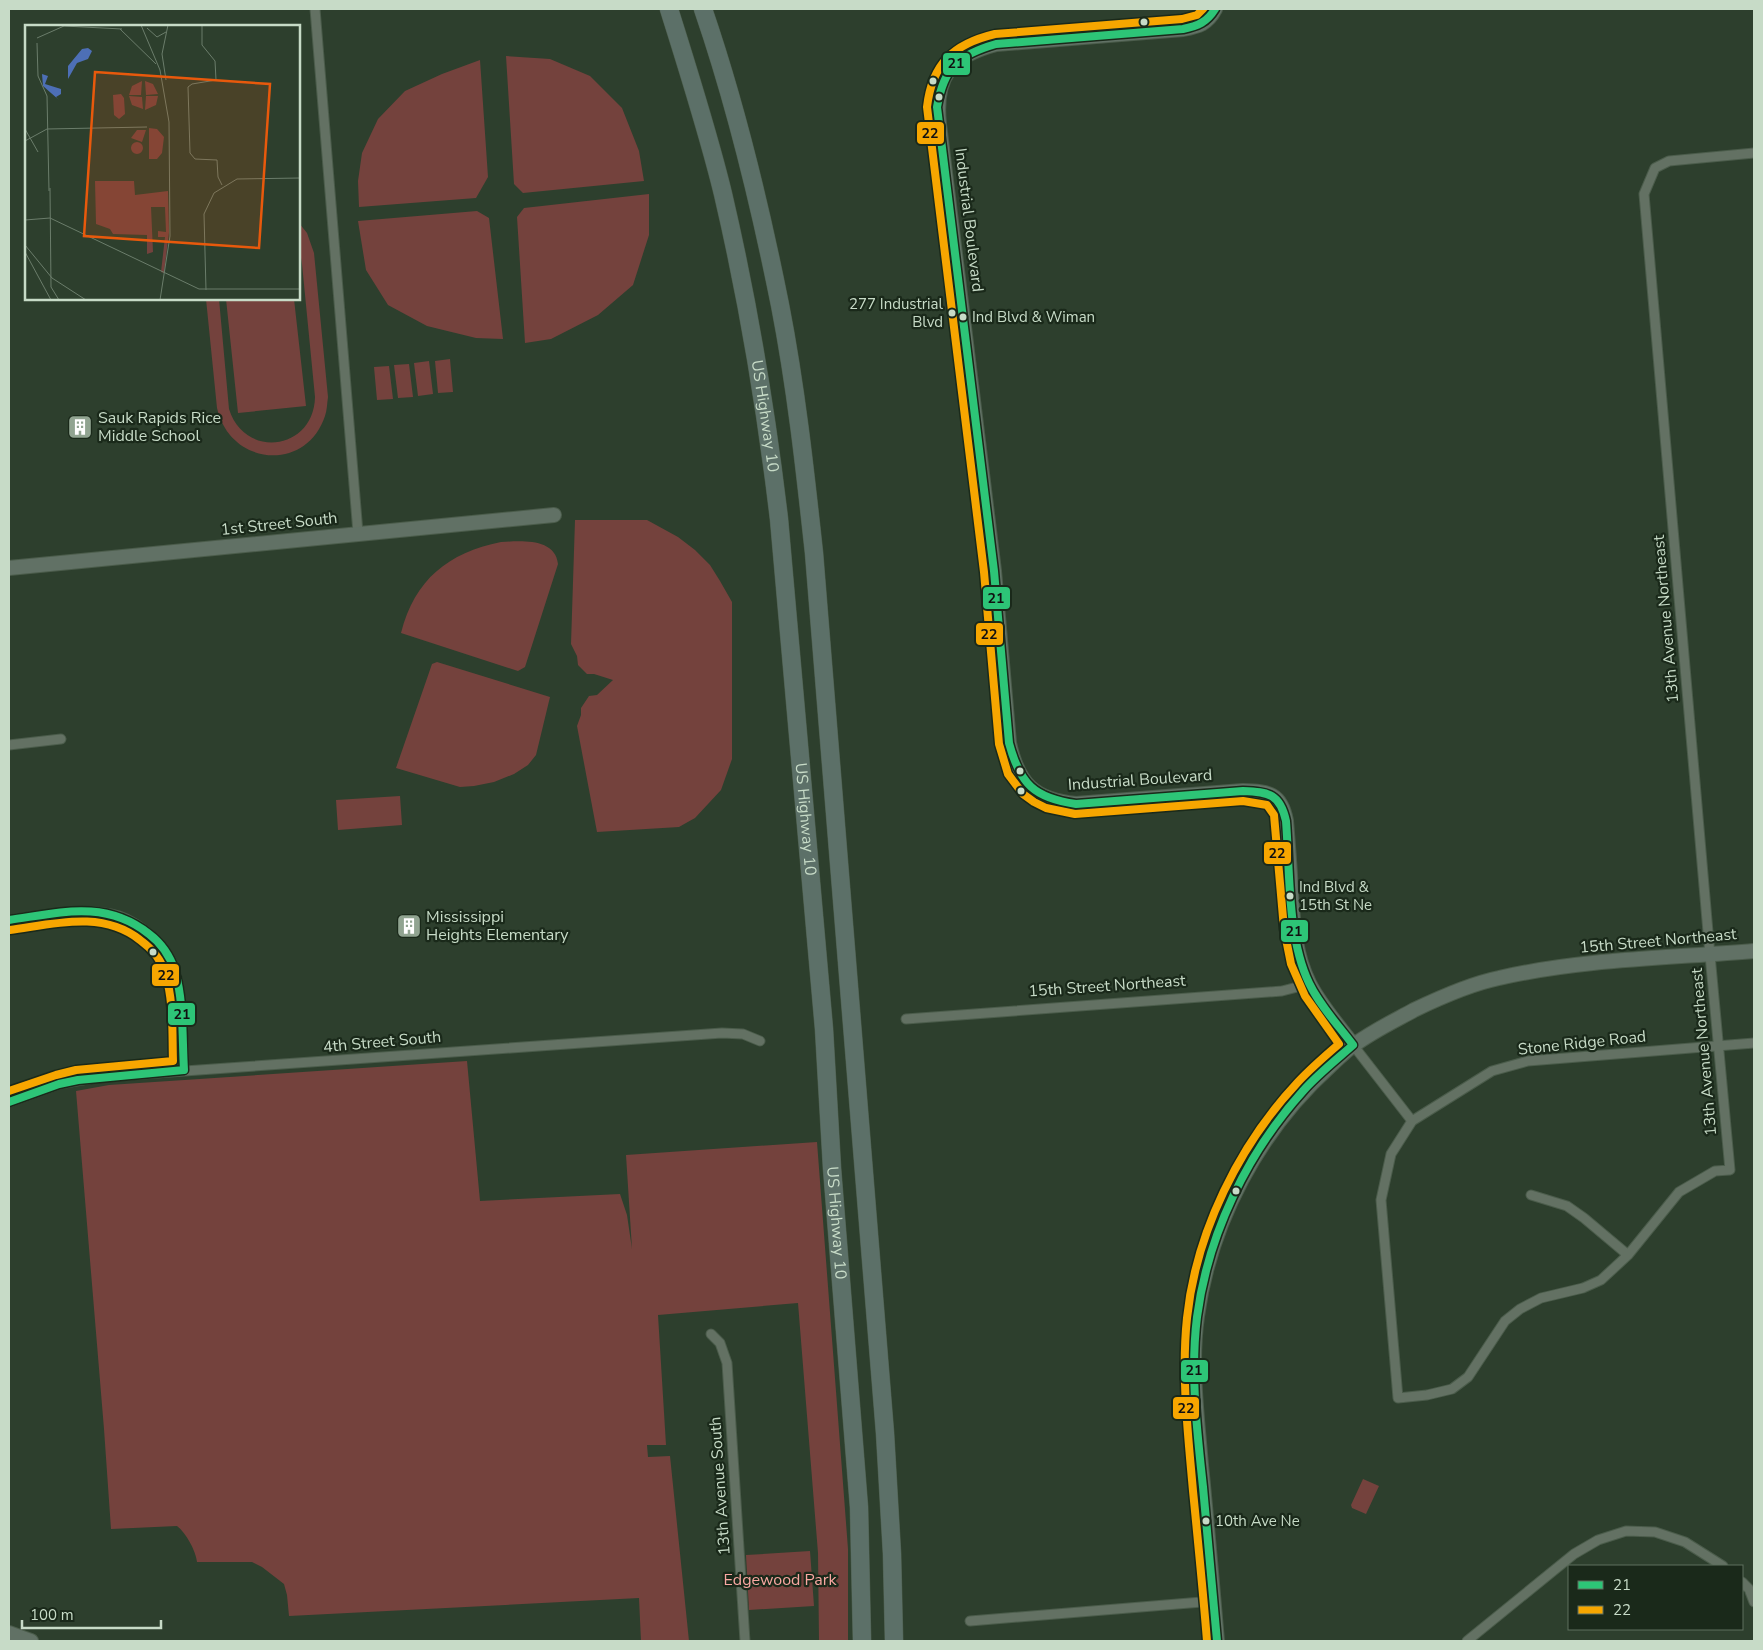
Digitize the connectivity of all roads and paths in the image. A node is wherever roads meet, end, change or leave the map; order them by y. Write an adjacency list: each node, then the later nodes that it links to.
1 (315, 9): 7 (street)
2 (669, 9): 34 (highway, US Highway 10)
3 (705, 9): 35 (highway, US Highway 10)
4 (1215, 9): 14 (street, Industrial Boulevard)
5 (1754, 153): 13 (street, 13th Avenue Northeast)
6 (554, 515): 7 (street, 1st Street South)
7 (358, 533): 8 (street, 1st Street South)
8 (9, 568)
9 (61, 739): 10 (street)
10 (9, 745)
11 (9, 920): 20 (street)
12 (1754, 951): 13 (street, 15th Street Northeast)
13 (1710, 955): 18 (street, 15th Street Northeast); 19 (street, 13th Avenue Northeast)
14 (1309, 984): 15 (street, 15th Street Northeast); 18 (street, Industrial Boulevard)
15 (906, 1018)
16 (760, 1041): 20 (street, 4th Street South)
17 (1754, 1043): 19 (street, Stone Ridge Road)
18 (1353, 1045): 22 (street, Industrial Boulevard); 28 (street, 15th Street Northeast)
19 (1719, 1046): 22 (street, Stone Ridge Road); 24 (street, 13th Avenue Northeast)
20 (184, 1070): 21 (street, 4th Street South)
21 (9, 1102)
22 (1412, 1121): 24 (street, Stone Ridge Road)
23 (1531, 1195): 24 (street)
24 (1628, 1255)
25 (711, 1334): 33 (street, 13th Avenue South)
26 (1721, 1565): 37 (street)
27 (1743, 1583): 29 (street)
28 (1214, 1601): 30 (street); 36 (street, 15th Street Northeast)
29 (1754, 1602)
30 (970, 1621)
31 (9, 1632): 32 (street)
32 (31, 1641)
33 (745, 1641)
34 (862, 1641)
35 (894, 1641)
36 (1218, 1641)
37 (1467, 1641)

